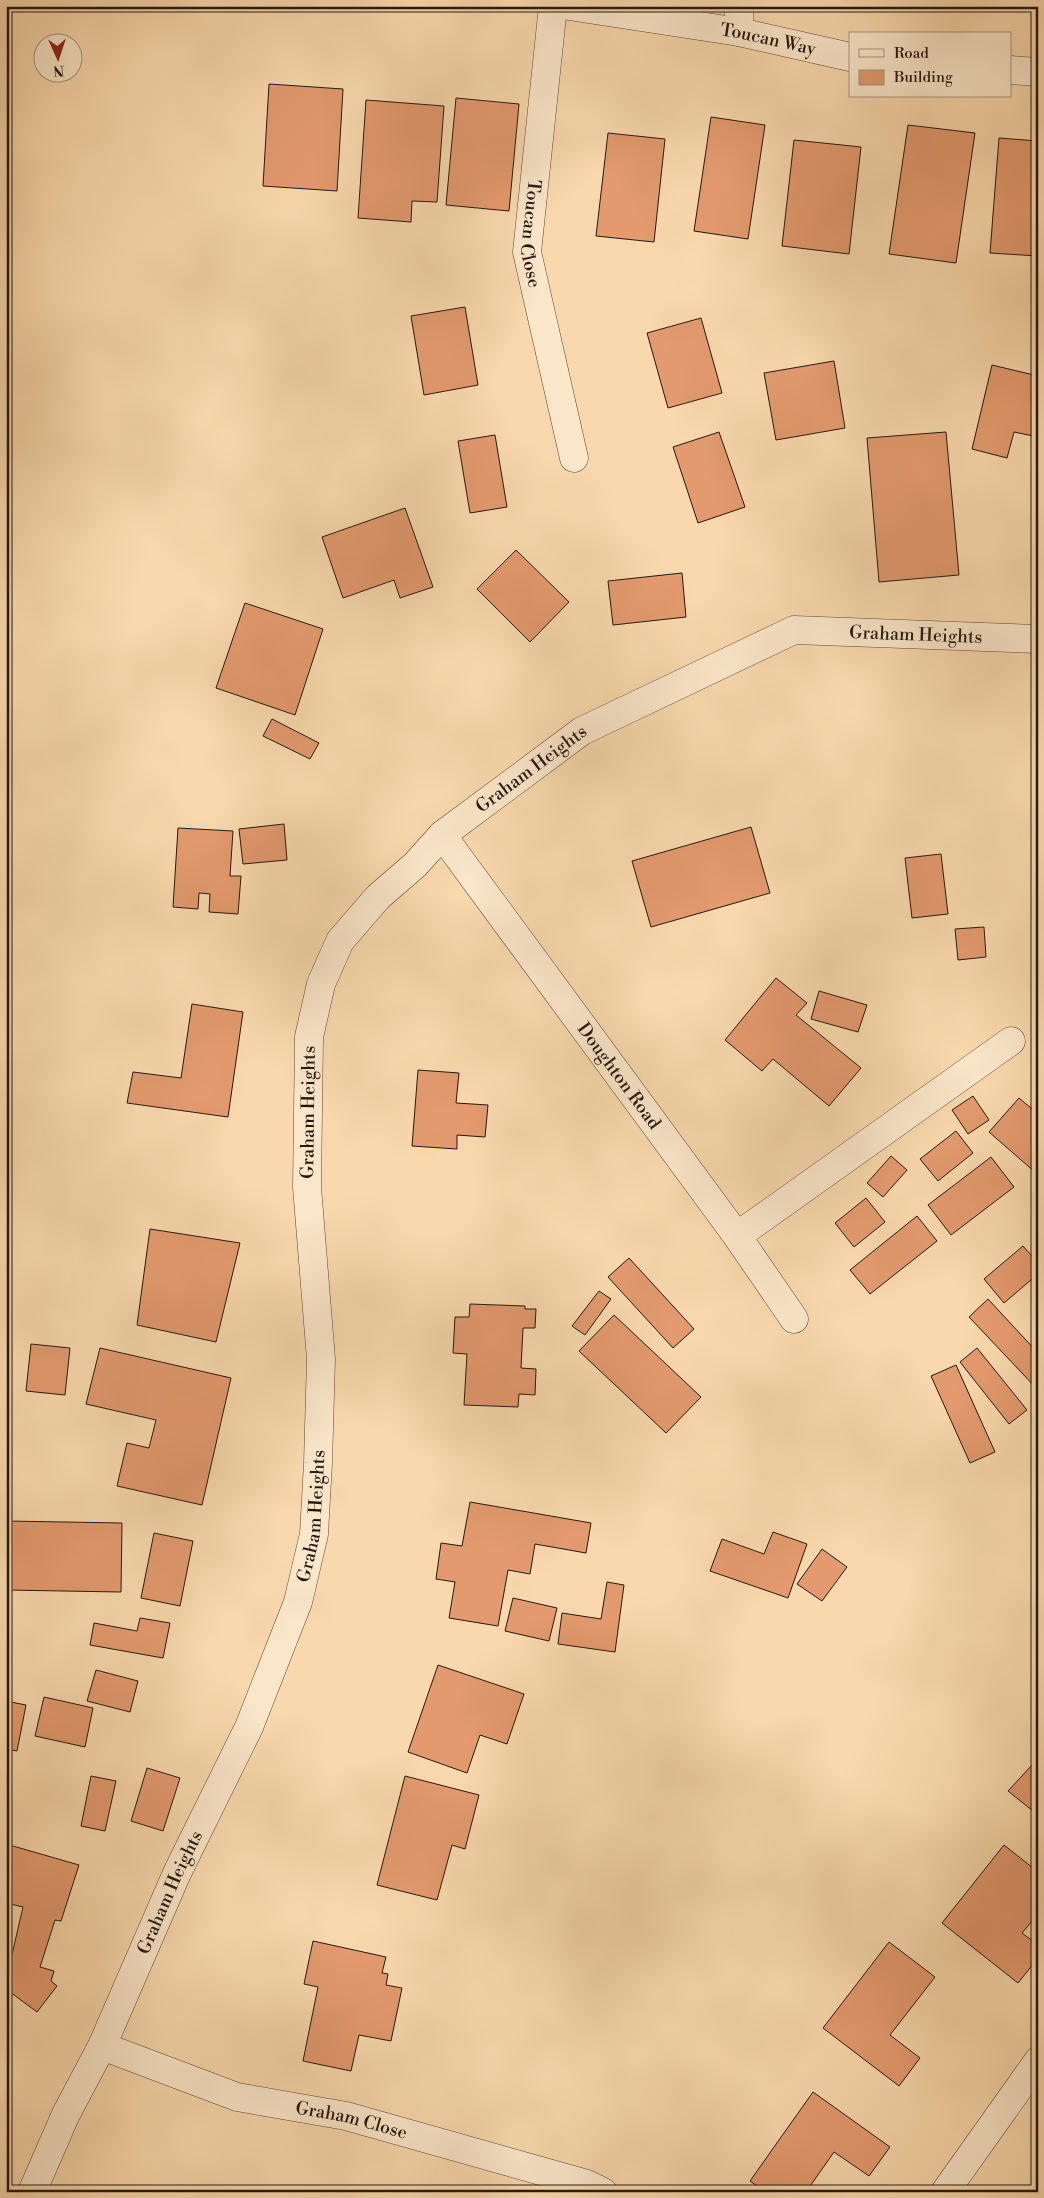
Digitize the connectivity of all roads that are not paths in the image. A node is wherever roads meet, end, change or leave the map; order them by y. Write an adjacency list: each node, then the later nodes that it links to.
1 (553, 6): 7 (street, Toucan Close)
2 (569, 6): 3 (street, Toucan Way)
3 (739, 19): 4 (street, Toucan Way)
4 (849, 57)
5 (1012, 70): 6 (street)
6 (1038, 72)
7 (574, 458)
8 (1038, 639): 9 (street, Graham Heights)
9 (442, 835): 11 (street, Doughton Road); 13 (street, Graham Heights)
10 (1011, 1041): 11 (street)
11 (738, 1236): 12 (street, Doughton Road)
12 (794, 1319)
13 (102, 2046): 15 (street, Graham Heights); 16 (street, Graham Close)
14 (1038, 2062): 17 (street)
15 (32, 2192)
16 (603, 2192)
17 (945, 2192)

